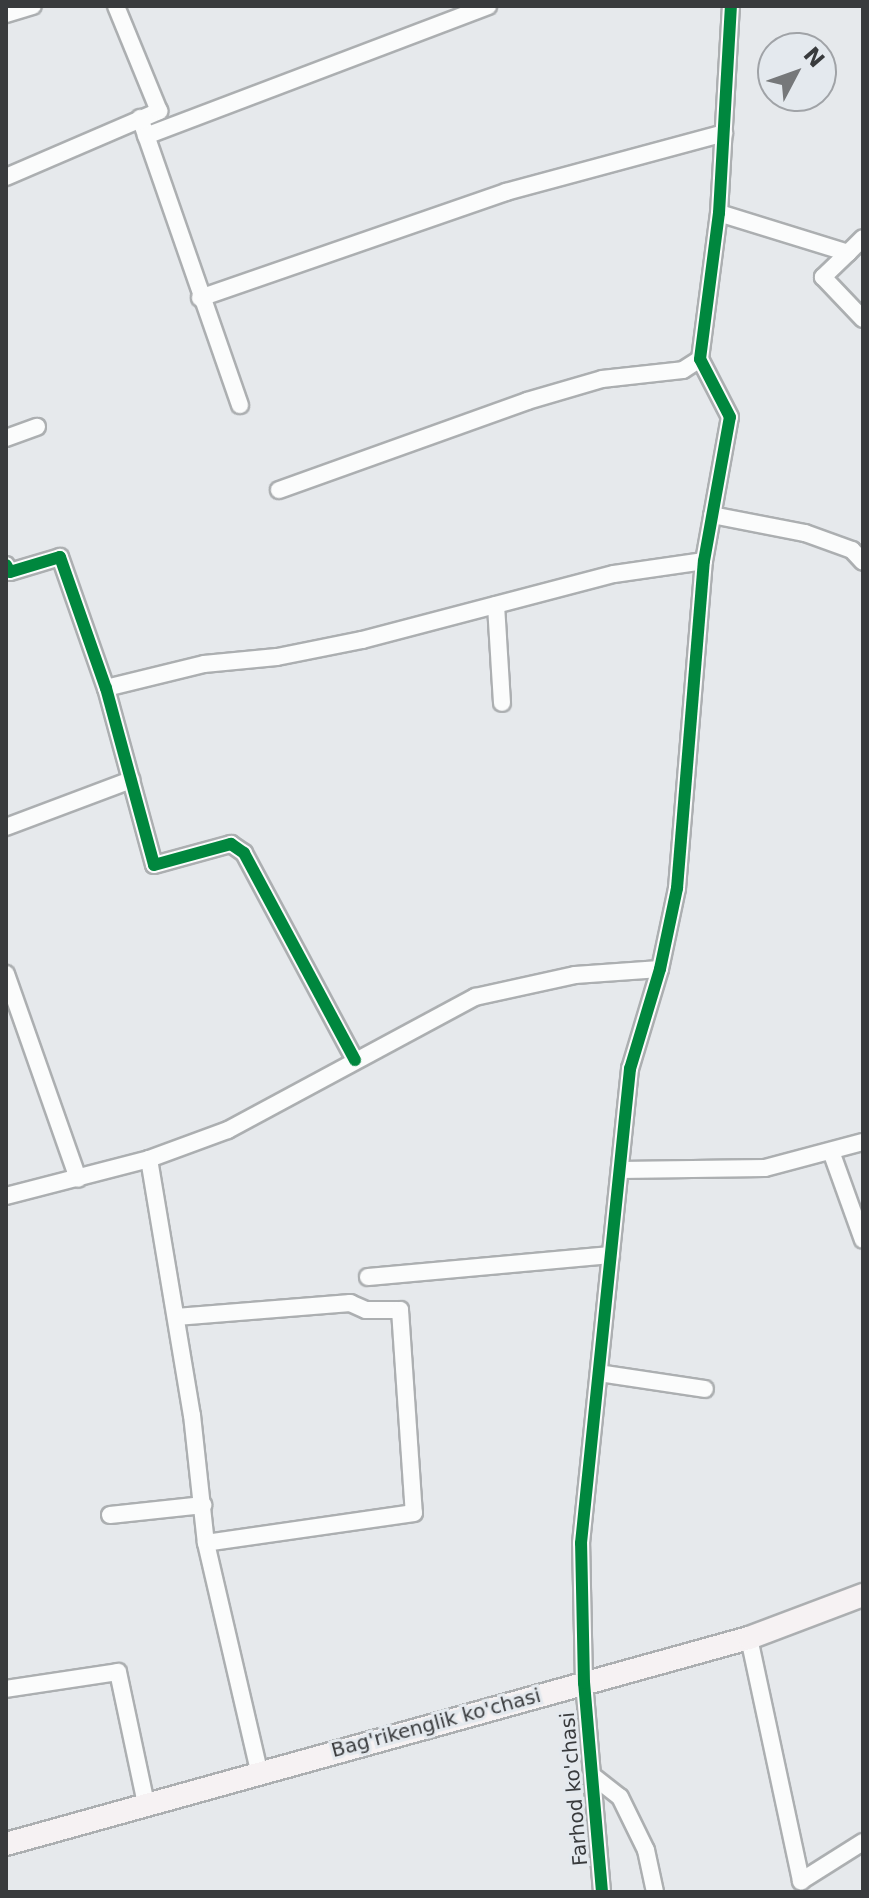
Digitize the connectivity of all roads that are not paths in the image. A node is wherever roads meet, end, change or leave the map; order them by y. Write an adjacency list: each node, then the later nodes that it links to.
1 (33, 6): 5 (street)
2 (116, 6): 6 (street)
3 (488, 6): 8 (street)
4 (731, 6): 7 (street)
5 (6, 14)
6 (140, 118): 8 (street); 9 (street)
7 (724, 133): 10 (street); 13 (street)
8 (146, 136): 13 (street)
9 (6, 177)
10 (719, 213): 12 (street); 15 (street)
11 (863, 238): 12 (street)
12 (848, 253): 14 (street)
13 (200, 298): 16 (street)
14 (863, 319)
15 (700, 359): 19 (street); 20 (street, Farhod ko'chasi)
16 (240, 405)
17 (37, 427): 18 (street)
18 (6, 438)
19 (279, 490)
20 (712, 515): 21 (street, Farhod ko'chasi); 22 (street)
21 (704, 561): 24 (street); 29 (street, Farhod ko'chasi)
22 (863, 562)
23 (6, 565): 25 (street)
24 (496, 605): 25 (street); 26 (street)
25 (106, 688): 27 (street)
26 (502, 703)
27 (131, 780): 28 (street); 31 (street)
28 (6, 827)
29 (660, 969): 31 (street); 35 (street, Farhod ko'chasi)
30 (6, 974): 36 (street)
31 (355, 1060): 34 (street)
32 (863, 1142): 33 (street)
33 (832, 1154): 35 (street); 38 (street)
34 (149, 1159): 36 (street); 41 (street)
35 (620, 1170): 39 (street, Farhod ko'chasi)
36 (78, 1179): 37 (street)
37 (6, 1196)
38 (863, 1240)
39 (611, 1255): 40 (street); 42 (street, Farhod ko'chasi)
40 (368, 1277)
41 (176, 1317): 44 (street); 46 (street)
42 (599, 1373): 43 (street); 49 (street, Farhod ko'chasi)
43 (705, 1389)
44 (203, 1505): 45 (street); 46 (street)
45 (110, 1515)
46 (206, 1543): 51 (street)
47 (863, 1595): 48 (main road, Bag'rikenglik ko'chasi)
48 (749, 1638): 49 (main road, Bag'rikenglik ko'chasi); 54 (street)
49 (584, 1683): 51 (main road, Bag'rikenglik ko'chasi); 52 (street, Farhod ko'chasi)
50 (6, 1689): 53 (street)
51 (259, 1770): 53 (main road, Bag'rikenglik ko'chasi)
52 (593, 1776): 56 (street, Farhod ko'chasi); 57 (street)
53 (146, 1804): 55 (main road, Bag'rikenglik ko'chasi)
54 (863, 1842)
55 (6, 1844)
56 (602, 1892)
57 (655, 1892)

